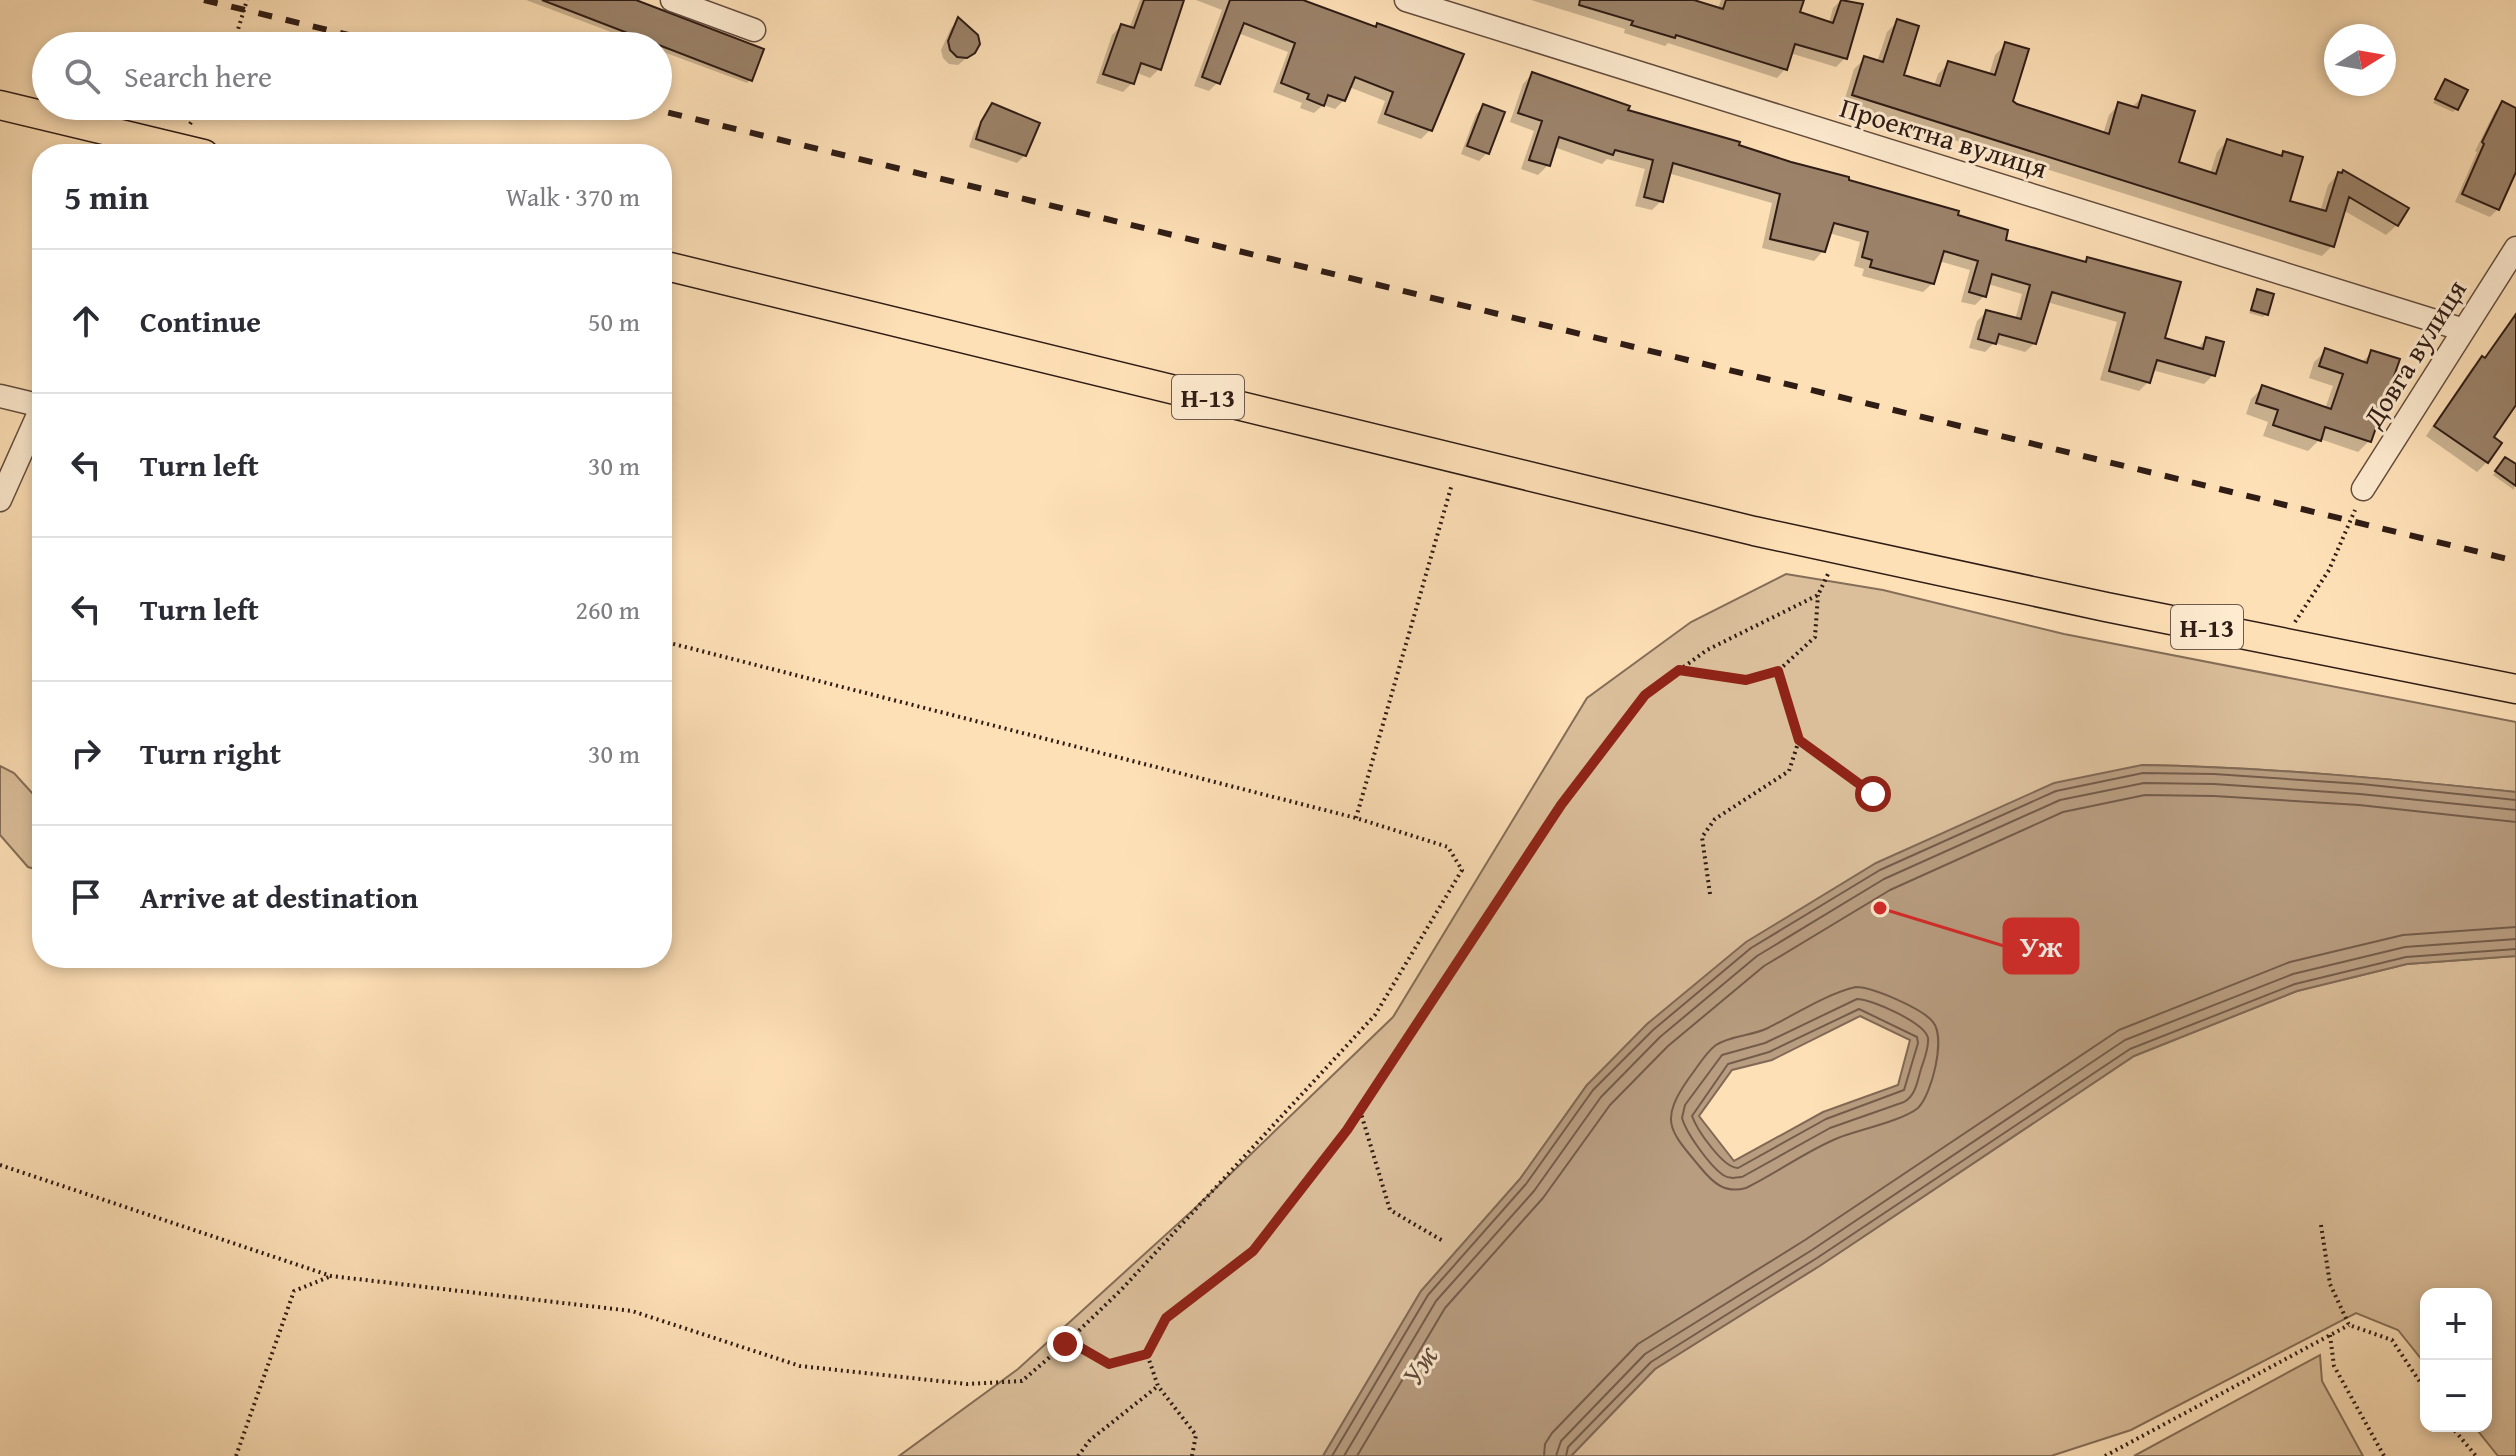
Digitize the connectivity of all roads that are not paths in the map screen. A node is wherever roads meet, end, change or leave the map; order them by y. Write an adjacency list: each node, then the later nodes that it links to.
1 (672, 0): 3 (street)
2 (1406, 0): 10 (street, Проектна вулиця)
3 (754, 30)
4 (0, 105): 5 (main road)
5 (32, 113)
6 (58, 120): 7 (main road)
7 (150, 144)
8 (2516, 248): 10 (street, Довга вулиця)
9 (672, 267): 16 (main road, Н-13)
10 (2464, 330): 14 (street, Довга вулиця)
11 (0, 396): 12 (street)
12 (32, 404)
13 (32, 428): 15 (street)
14 (2363, 489)
15 (0, 500)
16 (2516, 689)

